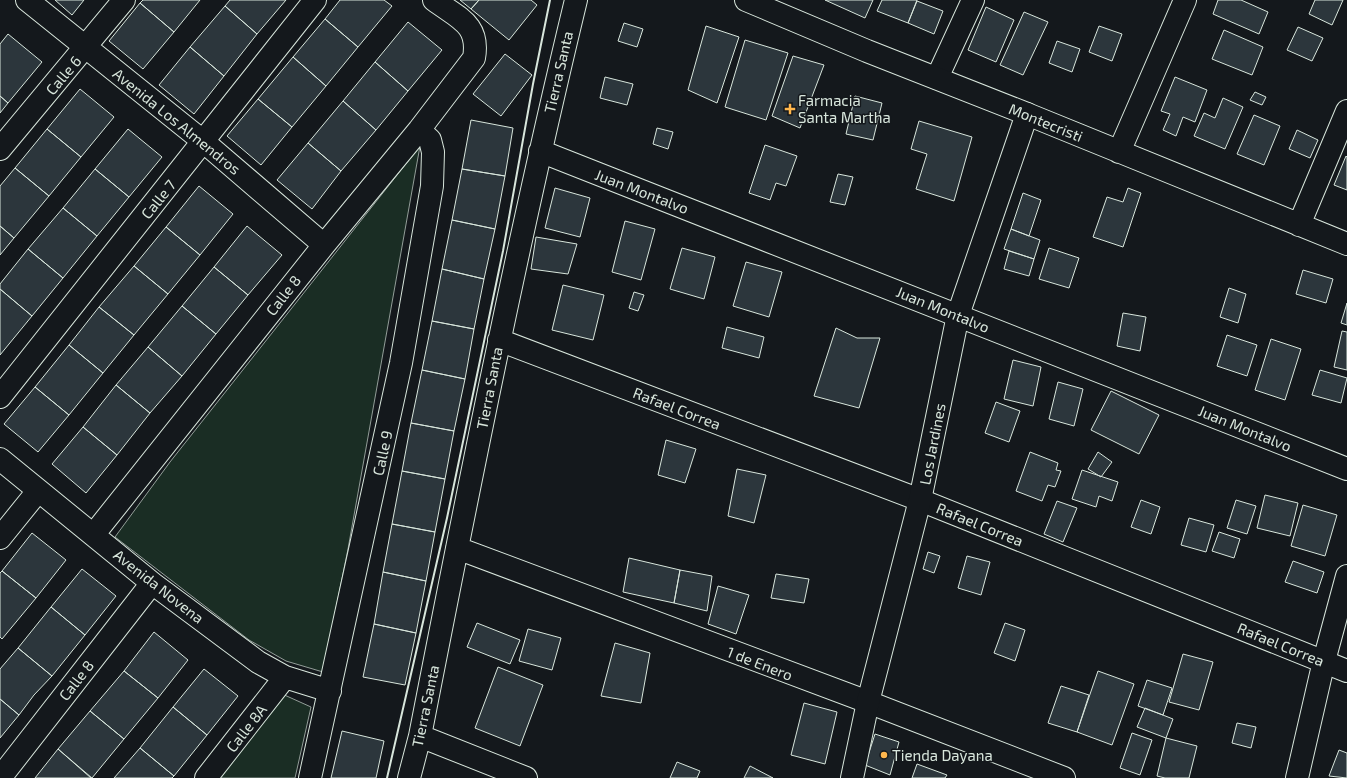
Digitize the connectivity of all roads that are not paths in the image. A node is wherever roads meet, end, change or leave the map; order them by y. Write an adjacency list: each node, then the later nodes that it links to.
1 (27, 0): 9 (street, Avenida Los Almendros)
2 (124, 0): 9 (street, Calle 6)
3 (315, 0): 14 (street, Calle 7)
4 (434, 0): 13 (street, Calle 8)
5 (576, 0): 16 (street, Tierra Santa)
6 (746, 0): 10 (street, Montecristi)
7 (973, 0): 10 (street)
8 (1185, 0): 17 (street)
9 (86, 47): 14 (street, Avenida Los Almendros); 15 (street, Calle 6)
10 (937, 78): 12 (street, Montecristi)
11 (1347, 111): 18 (street)
12 (1027, 114): 17 (street, Montecristi); 21 (street, Los Jardines)
13 (419, 130): 19 (street, Calle 8); 36 (street, Calle 9)
14 (204, 142): 19 (street, Avenida Los Almendros); 23 (street, Calle 7)
15 (0, 149)
16 (540, 150): 21 (street, Juan Montalvo); 22 (street, Tierra Santa)
17 (1119, 152): 18 (street, Montecristi)
18 (1299, 225): 20 (street, Montecristi)
19 (324, 244): 28 (street, Calle 8)
20 (1347, 244)
21 (958, 315): 25 (street, Juan Montalvo); 27 (street, Los Jardines)
22 (499, 340): 27 (street, Rafael Correa); 30 (street, Tierra Santa)
23 (0, 397)
24 (0, 459): 26 (street, Avenida Novena)
25 (1347, 469)
26 (38, 491): 28 (street, Avenida Novena); 29 (street)
27 (920, 500): 33 (street, Rafael Correa); 37 (street, Los Jardines)
28 (94, 534): 32 (street, Avenida Novena)
29 (0, 538)
30 (457, 548): 37 (street, 1 de Enero); 38 (street, Tierra Santa)
31 (1347, 576): 33 (street)
32 (152, 583): 35 (street, Avenida Novena); 39 (street, Calle 8)
33 (1324, 661): 34 (street, Rafael Correa); 46 (street)
34 (1347, 671)
35 (285, 677): 36 (street, Avenida Novena); 40 (street, Calle 8A)
36 (330, 692): 41 (street, Calle 9)
37 (868, 702): 44 (street, Los Jardines); 45 (street, 1 de Enero)
38 (420, 736): 42 (street, Tierra Santa); 43 (street)
39 (0, 778)
40 (206, 778)
41 (310, 778)
42 (409, 778)
43 (526, 778)
44 (852, 778)
45 (1064, 778)
46 (1297, 778)

